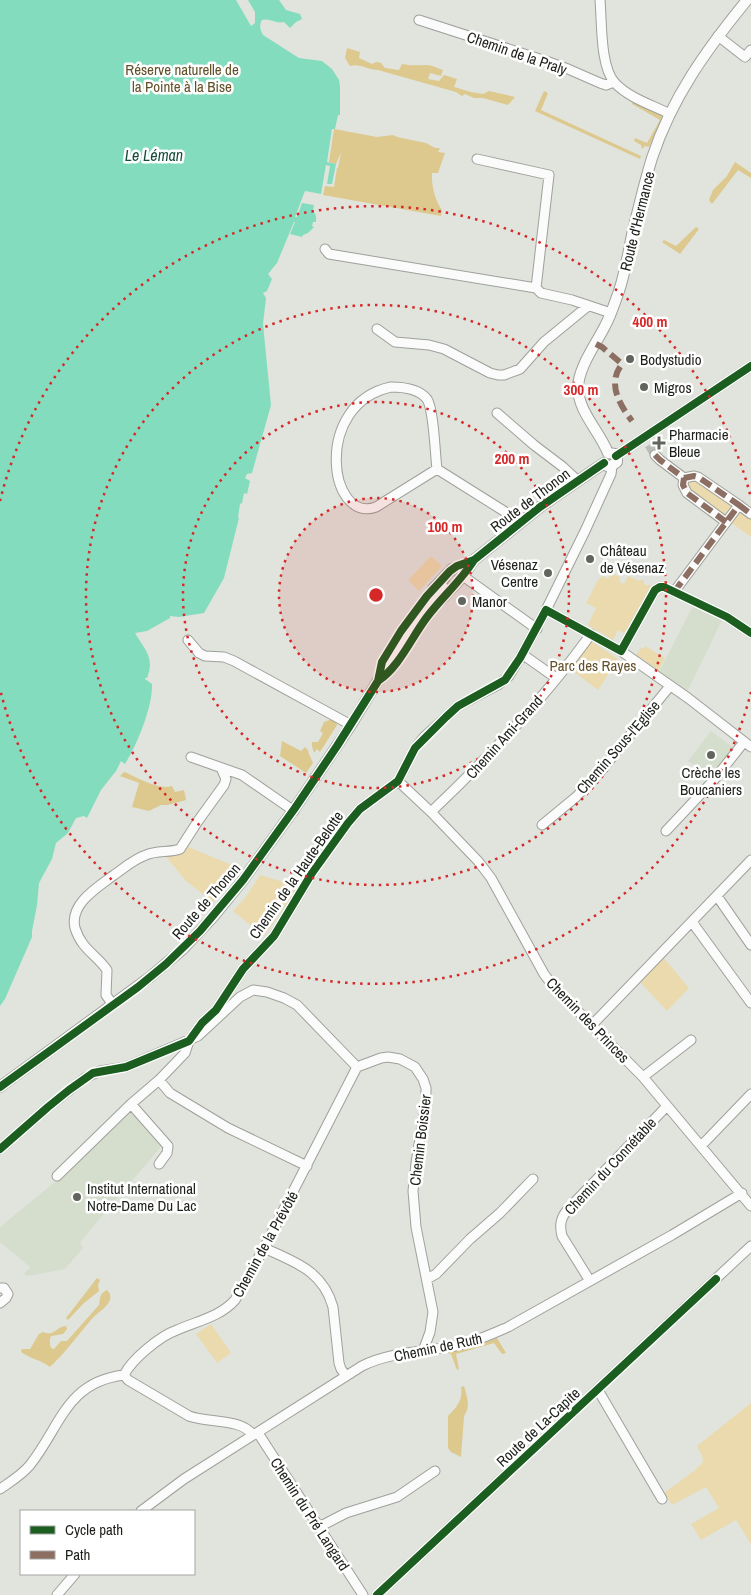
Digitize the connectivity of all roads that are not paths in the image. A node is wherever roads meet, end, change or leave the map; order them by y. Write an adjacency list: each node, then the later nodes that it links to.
1 (600, 0): 6 (street)
2 (747, 0): 4 (main road, Route d'Hermance)
3 (419, 20): 6 (street, Chemin de la Praly)
4 (718, 36): 5 (street); 7 (main road, Route d'Hermance)
5 (751, 50)
6 (614, 82): 7 (street)
7 (670, 114): 12 (main road, Route d'Hermance)
8 (477, 159): 10 (street)
9 (324, 249): 10 (street)
10 (536, 288): 11 (street)
11 (588, 306): 12 (street); 13 (street)
12 (611, 313): 17 (main road, Route d'Hermance)
13 (377, 329)
14 (751, 366): 17 (street, Route de Thonon)
15 (498, 414): 20 (street)
16 (655, 455): 19 (street)
17 (610, 459): 20 (main road, Route de Thonon); 30 (street)
18 (437, 469): 18 (street); 24 (street)
19 (684, 478): 21 (street); 23 (street)
20 (578, 481): 24 (main road, Route de Thonon)
21 (739, 505): 22 (street); 23 (street)
22 (751, 514)
23 (726, 522): 29 (street)
24 (519, 524): 25 (main road, Route de Thonon)
25 (474, 560): 26 (main road, Route de Thonon); 27 (main road, Route de Thonon)
26 (454, 568): 27 (main road); 38 (main road, Route de Thonon)
27 (463, 576): 31 (street); 38 (main road, Route de Thonon)
28 (443, 587): 38 (main road)
29 (674, 592): 32 (street); 35 (street)
30 (546, 610): 31 (street); 33 (street)
31 (537, 629): 36 (street)
32 (751, 632)
33 (591, 634): 35 (street); 37 (street, Chemin Ami-Grand)
34 (188, 640): 40 (street)
35 (621, 651): 39 (street)
36 (522, 654): 37 (street); 44 (street)
37 (556, 678): 46 (street, Chemin Ami-Grand)
38 (378, 681): 40 (main road, Route de Thonon)
39 (670, 686): 41 (street); 47 (street, Chemin Sous-l'Eglise)
40 (350, 725): 45 (main road, Route de Thonon)
41 (748, 744): 48 (street)
42 (192, 757): 43 (street)
43 (221, 768): 45 (street); 54 (street)
44 (398, 781): 46 (street, Chemin des Princes); 57 (street, Chemin de la Haute-Belotte)
45 (294, 811): 54 (main road, Route de Thonon)
46 (431, 812): 55 (street, Chemin des Princes)
47 (542, 825)
48 (666, 831)
49 (751, 860): 50 (street)
50 (717, 896): 51 (street); 52 (street)
51 (692, 922): 53 (street); 55 (street)
52 (751, 944)
53 (751, 1003)
54 (113, 1005): 61 (main road, Route de Thonon)
55 (592, 1025): 59 (street, Chemin des Princes)
56 (691, 1040): 59 (street)
57 (189, 1041): 58 (street); 60 (street); 66 (street)
58 (357, 1066): 68 (street, Chemin de la Prévôté); 75 (street, Chemin Boissier)
59 (643, 1077): 64 (street, Chemin des Princes)
60 (159, 1080): 63 (street); 68 (street)
61 (0, 1087)
62 (751, 1094): 65 (street)
63 (131, 1104): 67 (street); 69 (street)
64 (667, 1106): 65 (street, Chemin des Princes); 76 (street, Chemin du Connétable)
65 (701, 1146): 71 (street, Chemin des Princes)
66 (0, 1149)
67 (159, 1164)
68 (307, 1166): 74 (street, Chemin de la Prévôté)
69 (57, 1176)
70 (533, 1179): 75 (street)
71 (742, 1194): 72 (street, Chemin des Princes); 76 (street, Chemin de Ruth)
72 (751, 1206)
73 (751, 1246): 82 (street, Route de La-Capite)
74 (264, 1248): 80 (street, Chemin de la Prévôté); 81 (street)
75 (427, 1279): 79 (street, Chemin Boissier)
76 (590, 1281): 79 (street, Chemin de Ruth)
77 (0, 1288): 78 (street)
78 (0, 1303)
79 (423, 1350): 81 (street, Chemin de Ruth)
80 (124, 1375): 83 (street); 85 (street)
81 (346, 1376): 83 (street, Chemin de Ruth)
82 (598, 1390): 86 (street); 92 (street, Route de La-Capite)
83 (256, 1434): 87 (street, Chemin de Ruth); 88 (street, Chemin du Pré Langard)
84 (435, 1471): 88 (street)
85 (0, 1489)
86 (662, 1499)
87 (142, 1510)
88 (319, 1528): 91 (street, Chemin du Pré Langard)
89 (74, 1575): 90 (street)
90 (57, 1595)
91 (362, 1595)
92 (377, 1595)

